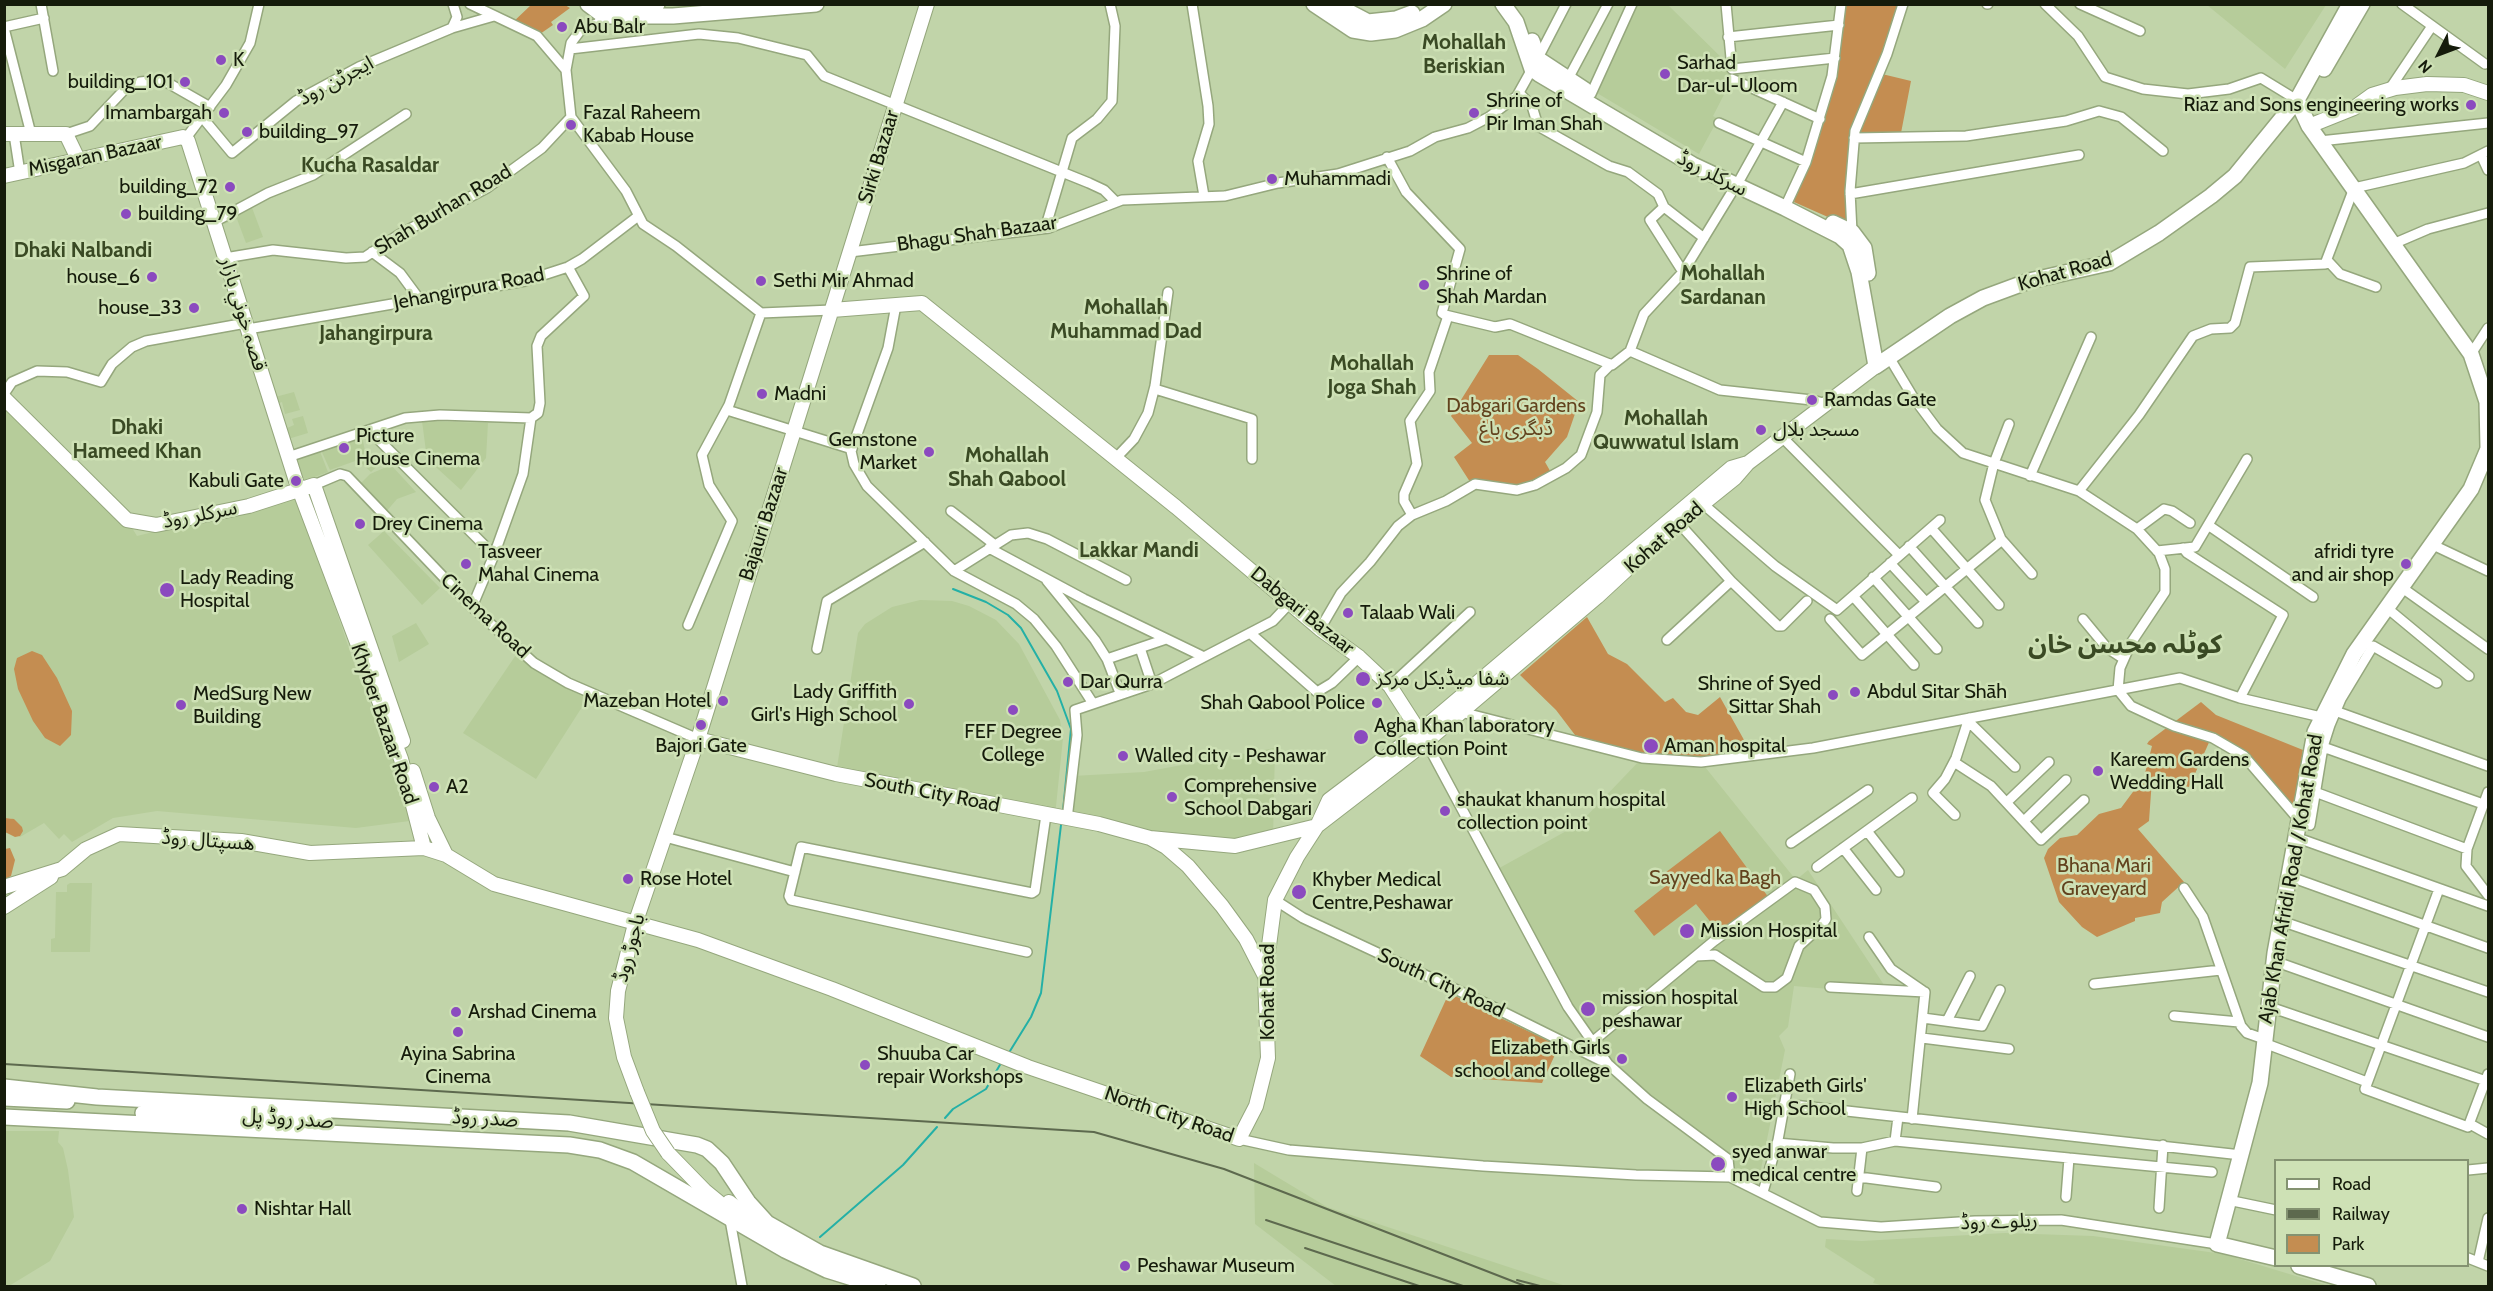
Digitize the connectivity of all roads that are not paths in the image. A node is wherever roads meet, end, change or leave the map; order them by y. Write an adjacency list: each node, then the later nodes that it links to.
1 (41, 4): 33 (street)
2 (260, 4): 57 (street)
3 (453, 4): 38 (street)
4 (470, 4): 32 (street)
5 (588, 4): 30 (main road)
6 (657, 4): 28 (main road)
7 (816, 4): 30 (main road)
8 (927, 4): 56 (street, Sirki Bazaar)
9 (1110, 4): 80 (street)
10 (1192, 4): 85 (street)
11 (1334, 4): 12 (main road)
12 (1425, 4)
13 (1444, 4): 29 (main road)
14 (1503, 4): 44 (main road)
15 (1513, 4): 44 (main road)
16 (1566, 4): 44 (street, Bhagu Shah Bazaar)
17 (1608, 4): 48 (street)
18 (1632, 4): 54 (street)
19 (1726, 4): 40 (street)
20 (1841, 4): 34 (street)
21 (1903, 4): 69 (street)
22 (2045, 4): 52 (street)
23 (2080, 4): 39 (street)
24 (2350, 4): 35 (main road)
25 (2362, 4): 35 (main road)
26 (2402, 4): 31 (street)
27 (2421, 4): 31 (street)
28 (649, 5): 30 (main road)
29 (1317, 6)
30 (608, 9): 41 (street)
31 (2414, 14): 36 (street)
32 (494, 16): 38 (street, ایجرٹن روڈ); 46 (street)
33 (44, 18): 37 (street); 47 (street)
34 (1839, 25): 40 (street); 42 (street)
35 (2344, 25): 52 (main road, Kohat Road)
36 (2432, 26): 45 (street); 50 (street)
37 (4, 28): 43 (street)
38 (452, 28): 59 (street, ایجرٹن روڈ)
39 (2140, 31)
40 (1728, 37): 42 (street)
41 (570, 49): 46 (street); 56 (street)
42 (1835, 58): 61 (street)
43 (9, 64): 66 (street)
44 (1535, 64): 48 (main road); 51 (street, Bhagu Shah Bazaar); 82 (main road, سرکلر روڈ)
45 (2485, 64)
46 (566, 69): 60 (street)
47 (53, 71)
48 (1568, 79): 54 (main road)
49 (1732, 79): 55 (street)
50 (2389, 90): 53 (street); 64 (street)
51 (1519, 93): 75 (street, Bhagu Shah Bazaar); 88 (street)
52 (2300, 93): 64 (main road, Ajab Khan Afridi Road / Kohat Road); 114 (main road, Kohat Road)
53 (2488, 93)
54 (1591, 94): 82 (main road)
55 (1783, 102): 61 (street); 71 (street)
56 (895, 106): 80 (street); 97 (street, Sirki Bazaar)
57 (210, 107): 59 (street); 67 (street)
58 (406, 114): 91 (street)
59 (202, 117): 68 (street)
60 (572, 117): 90 (street); 96 (street, Shah Burhan Road)
61 (1820, 119): 77 (street)
62 (1719, 123): 71 (street)
63 (2488, 123): 70 (street)
64 (2309, 126): 70 (main road, Ajab Khan Afridi Road / Kohat Road)
65 (9, 134): 66 (street); 79 (street)
66 (31, 134): 67 (street)
67 (66, 134): 76 (street)
68 (186, 138): 76 (street, Misgaran Bazaar); 91 (street, قصہ خوني بازار)
69 (1854, 138): 72 (street); 84 (street)
70 (2320, 141): 83 (main road, Ajab Khan Afridi Road / Kohat Road)
71 (1761, 142): 77 (street); 82 (street)
72 (2163, 151)
73 (2485, 153): 78 (street); 83 (street)
74 (2079, 155): 84 (street)
75 (1387, 157): 85 (street, Bhagu Shah Bazaar); 108 (street)
76 (79, 161): 79 (street, Misgaran Bazaar)
77 (1806, 162): 87 (street)
78 (2488, 170)
79 (20, 172): 81 (street, Misgaran Bazaar)
80 (1063, 174): 86 (street); 92 (street)
81 (4, 176)
82 (1737, 184): 87 (main road); 93 (main road, سرکلر روڈ); 94 (street)
83 (2354, 188): 95 (main road, Ajab Khan Afridi Road / Kohat Road); 99 (street)
84 (1850, 194): 93 (street)
85 (1203, 196): 86 (street, Bhagu Shah Bazaar)
86 (1116, 202): 92 (street, Bhagu Shah Bazaar)
87 (1787, 202): 93 (main road)
88 (1664, 207): 94 (street); 101 (street)
89 (2488, 213): 95 (street)
90 (638, 217): 100 (street, Jehangirpura Road); 107 (street)
91 (214, 222): 98 (street, قصہ خوني بازار)
92 (1049, 228): 97 (street, Bhagu Shah Bazaar)
93 (1850, 237): 114 (main road)
94 (1704, 238): 101 (street)
95 (2393, 244): 113 (main road, Ajab Khan Afridi Road / Kohat Road)
96 (372, 252): 98 (street, Shah Burhan Road); 104 (street)
97 (850, 252): 106 (street, Sirki Bazaar)
98 (225, 258): 109 (street, قصہ خوني بازار)
99 (2327, 260): 102 (street); 135 (street)
100 (568, 267): 104 (street, Jehangirpura Road); 120 (street)
101 (1683, 272): 112 (street)
102 (2376, 287)
103 (1168, 292): 116 (street)
104 (420, 300): 109 (street, Jehangirpura Road)
105 (896, 305): 106 (street, Dabgari Bazaar); 126 (street); 128 (street, Dabgari Bazaar)
106 (832, 310): 107 (street); 123 (street, Bajauri Bazaar)
107 (761, 313): 119 (street)
108 (1445, 314): 115 (street); 139 (street)
109 (247, 326): 117 (street, Jehangirpura Road); 127 (street, قصہ خوني بازار)
110 (2488, 328): 113 (street)
111 (2091, 337): 133 (street)
112 (1630, 351): 115 (street); 118 (street)
113 (2471, 354): 125 (main road, Ajab Khan Afridi Road / Kohat Road)
114 (1883, 362): 118 (street, Kohat Road); 132 (street)
115 (1611, 364): 139 (street)
116 (1155, 389): 128 (street); 129 (street)
117 (4, 396): 136 (street, سرکلر روڈ)
118 (1827, 404): 124 (street, Kohat Road)
119 (727, 410): 123 (street); 179 (street)
120 (531, 418): 122 (street); 153 (street)
121 (2009, 424): 132 (street)
122 (369, 430): 127 (street); 153 (street)
123 (793, 432): 126 (street); 207 (street, Bajauri Bazaar)
124 (1783, 438): 131 (street, Kohat Road); 154 (street)
125 (2488, 448): 148 (main road, Ajab Khan Afridi Road / Kohat Road)
126 (852, 449): 147 (street)
127 (288, 457): 136 (street, قصہ خوني بازار)
128 (1115, 459): 170 (street, Dabgari Bazaar)
129 (1252, 459)
130 (2247, 459): 143 (street)
131 (1748, 463): 137 (street, Kohat Road); 140 (street)
132 (1994, 463): 133 (street); 146 (street)
133 (2030, 476): 135 (street)
134 (314, 485): 136 (street, Cinema Road); 172 (street, Cinema Road); 193 (street)
135 (2079, 491): 145 (street)
136 (300, 492): 193 (street, Khyber Bazaar Road)
137 (1703, 504): 140 (street, Kohat Road); 166 (street)
138 (951, 511): 150 (street)
139 (1412, 515): 180 (street)
140 (1676, 520): 163 (street); 203 (street, Kohat Road); 206 (street)
141 (1940, 520): 144 (street)
142 (2190, 523): 145 (street)
143 (2208, 525): 151 (street); 167 (street)
144 (1931, 528): 149 (street); 156 (street)
145 (2136, 529): 152 (street)
146 (2002, 540): 156 (street); 159 (street)
147 (925, 542): 157 (street); 186 (street)
148 (2431, 544): 158 (street); 165 (main road, Ajab Khan Afridi Road / Kohat Road)
149 (1909, 546): 154 (street); 164 (street)
150 (992, 547): 157 (street); 161 (street); 162 (street)
151 (2183, 548): 152 (street); 201 (street)
152 (2157, 551): 192 (street)
153 (494, 555): 172 (street)
154 (1899, 555): 155 (street)
155 (1890, 563): 160 (street); 169 (street)
156 (1967, 569): 164 (street); 171 (street)
157 (954, 571): 202 (street)
158 (2488, 571)
159 (2032, 574)
160 (1874, 577): 166 (street); 175 (street)
161 (1044, 578): 183 (street); 191 (street)
162 (1126, 580)
163 (1731, 581): 168 (street); 184 (street)
164 (1946, 586): 169 (street); 178 (street)
165 (2401, 587): 173 (main road, Ajab Khan Afridi Road / Kohat Road); 188 (street)
166 (1853, 596): 182 (street)
167 (2313, 597)
168 (1807, 601)
169 (1926, 602): 175 (street)
170 (1290, 603): 180 (street, Dabgari Bazaar); 181 (street)
171 (1999, 605)
172 (472, 607): 207 (street, Cinema Road)
173 (2386, 608): 195 (street); 204 (main road, Ajab Khan Afridi Road / Kohat Road)
174 (1470, 612): 198 (street)
175 (1909, 616): 182 (street); 187 (street)
176 (1830, 619): 182 (street)
177 (2083, 619): 192 (street)
178 (1978, 623)
179 (688, 625)
180 (1320, 629): 190 (street, Dabgari Bazaar)
181 (1250, 633): 189 (street); 190 (street)
182 (1887, 634): 194 (street)
183 (1166, 639): 185 (street); 189 (street)
184 (1667, 640)
185 (1140, 648): 191 (street); 197 (street)
186 (817, 649)
187 (1937, 649)
188 (2488, 649)
189 (1202, 656): 197 (street)
190 (1359, 657): 198 (street, Dabgari Bazaar)
191 (1107, 659): 200 (street)
192 (2124, 659): 199 (street)
193 (371, 664): 232 (street, Khyber Bazaar Road); 235 (street)
194 (1914, 665)
195 (2469, 676)
196 (2437, 683): 204 (street)
197 (1152, 684): 200 (street)
198 (1390, 686): 206 (street, Dabgari Bazaar)
199 (2118, 690): 201 (street); 205 (street); 225 (street)
200 (1120, 693): 202 (street)
201 (2240, 698): 204 (street)
202 (1092, 702): 223 (street)
203 (1461, 712): 205 (street); 206 (street, Kohat Road)
204 (2328, 714): 208 (street); 211 (street); 225 (main road, Ajab Khan Afridi Road / Kohat Road)
205 (1969, 720): 209 (street); 212 (street)
206 (1422, 737): 226 (street, Kohat Road); 276 (street, Dabgari Bazaar)
207 (698, 739): 221 (street, South City Road); 228 (street, باجوڑ روڈ)
208 (2323, 747): 215 (street); 220 (street)
209 (1954, 762): 219 (street); 222 (street)
210 (2049, 762): 219 (street)
211 (2488, 765)
212 (2014, 767)
213 (2066, 780): 224 (street)
214 (1868, 790): 231 (street)
215 (2314, 792): 225 (street); 234 (street)
216 (2488, 792): 220 (street)
217 (1912, 798): 227 (street)
218 (2085, 800): 224 (street)
219 (2007, 802): 224 (street)
220 (2483, 804): 234 (street)
221 (1046, 814): 223 (street, South City Road); 238 (street)
222 (1955, 815)
223 (1068, 819): 230 (street, South City Road)
224 (2024, 821)
225 (2305, 822): 229 (main road, Ajab Khan Afridi Road / Kohat Road)
226 (1317, 826): 230 (street); 247 (street, Kohat Road)
227 (1867, 831): 233 (street); 239 (street)
228 (665, 837): 238 (street); 251 (street, باجوڑ روڈ)
229 (2295, 837): 240 (main road, Ajab Khan Afridi Road / Kohat Road); 243 (street)
230 (1150, 838): 260 (street, South City Road)
231 (1791, 843)
232 (424, 848): 235 (street); 237 (street, ھسپتال روڈ)
233 (1843, 848): 236 (street); 244 (street)
234 (2467, 849): 245 (street)
235 (446, 855): 251 (street)
236 (1817, 867)
237 (62, 869): 241 (street, ھسپتال روڈ); 246 (street); 249 (street)
238 (795, 872): 255 (street)
239 (1899, 872)
240 (2288, 876): 250 (main road, Ajab Khan Afridi Road / Kohat Road); 252 (street)
241 (4, 887)
242 (2184, 888): 259 (street)
243 (2439, 889): 248 (street); 252 (street)
244 (1876, 890)
245 (2488, 895)
246 (4, 898)
247 (1275, 900): 260 (street, Kohat Road); 279 (street, South City Road)
248 (2488, 906)
249 (4, 907)
250 (2281, 921): 257 (main road, Ajab Khan Afridi Road / Kohat Road); 258 (street)
251 (635, 924): 293 (street, North City Road); 299 (street, باجوڑ روڈ, bridge)
252 (2426, 925): 254 (street); 258 (street)
253 (1869, 937): 265 (street)
254 (2488, 948)
255 (1027, 952)
256 (1696, 956): 256 (street); 276 (street)
257 (2274, 961): 267 (street); 268 (main road, Ajab Khan Afridi Road / Kohat Road)
258 (2410, 965): 266 (street); 267 (street)
259 (2221, 970): 262 (street); 272 (street)
260 (1265, 976): 293 (street, Kohat Road)
261 (1970, 976): 271 (street)
262 (2094, 984)
263 (1830, 987): 265 (street)
264 (2000, 990): 271 (street)
265 (1925, 992): 270 (street)
266 (2488, 992)
267 (2396, 1004): 273 (street); 277 (street)
268 (2267, 1006): 275 (main road, Ajab Khan Afridi Road / Kohat Road); 277 (street)
269 (2174, 1016): 272 (street)
270 (1923, 1018): 271 (street); 274 (street)
271 (1947, 1021)
272 (2240, 1022): 275 (street)
273 (2488, 1037)
274 (1922, 1038): 278 (street); 290 (street)
275 (2264, 1041): 281 (street); 300 (main road, Ajab Khan Afridi Road / Kohat Road)
276 (1592, 1042): 279 (street, Dabgari Bazaar)
277 (2381, 1045): 281 (street); 282 (street)
278 (2009, 1049)
279 (1608, 1064): 306 (street, Dabgari Bazaar)
280 (1790, 1074): 286 (street)
281 (2367, 1082): 291 (street)
282 (2486, 1083): 291 (street)
283 (4, 1087): 284 (main road, صدر روڈ)
284 (98, 1097): 285 (main road); 317 (main road, صدر روڈ)
285 (4, 1098)
286 (1784, 1104): 289 (street); 295 (street)
287 (4, 1110): 296 (main road, صدر روڈ پل)
288 (4, 1117): 296 (main road, صدر روڈ)
289 (1898, 1117): 290 (street); 294 (street)
290 (1912, 1119): 297 (street)
291 (2470, 1124): 292 (street)
292 (2488, 1134)
293 (1239, 1139): 306 (street, North City Road)
294 (1895, 1141): 298 (street); 301 (street)
295 (1777, 1143): 298 (street); 310 (street)
296 (569, 1145): 316 (main road, صدر روڈ)
297 (2163, 1145): 300 (street); 302 (street)
298 (1862, 1148): 307 (street)
299 (668, 1154): 317 (street, باجوڑ روڈ); 318 (street, باجوڑ روڈ)
300 (2241, 1155): 312 (main road, Ajab Khan Afridi Road / Kohat Road)
301 (2069, 1158): 302 (street); 311 (street)
302 (2161, 1167): 305 (street); 313 (street)
303 (2488, 1168): 304 (street)
304 (2469, 1170)
305 (2212, 1172)
306 (1730, 1177): 310 (street, ریلوے روڈ)
307 (1859, 1177): 308 (street); 309 (street)
308 (1936, 1187)
309 (1857, 1191)
310 (1763, 1192): 319 (street, ریلوے روڈ)
311 (2066, 1197)
312 (2228, 1200): 314 (street); 319 (main road, Ajab Khan Afridi Road / Kohat Road)
313 (2159, 1208)
314 (2274, 1210)
315 (2488, 1218): 322 (street)
316 (729, 1220): 318 (main road, صدر روڈ); 325 (street)
317 (771, 1226): 327 (main road, صدر روڈ)
318 (770, 1243): 326 (main road, صدر روڈ)
319 (2217, 1244): 320 (main road, ریلوے روڈ)
320 (2274, 1258)
321 (2469, 1258): 322 (street)
322 (2478, 1262): 323 (street)
323 (2488, 1266)
324 (2302, 1267): 328 (main road)
325 (742, 1287)
326 (878, 1287)
327 (913, 1287)
328 (2368, 1287)

